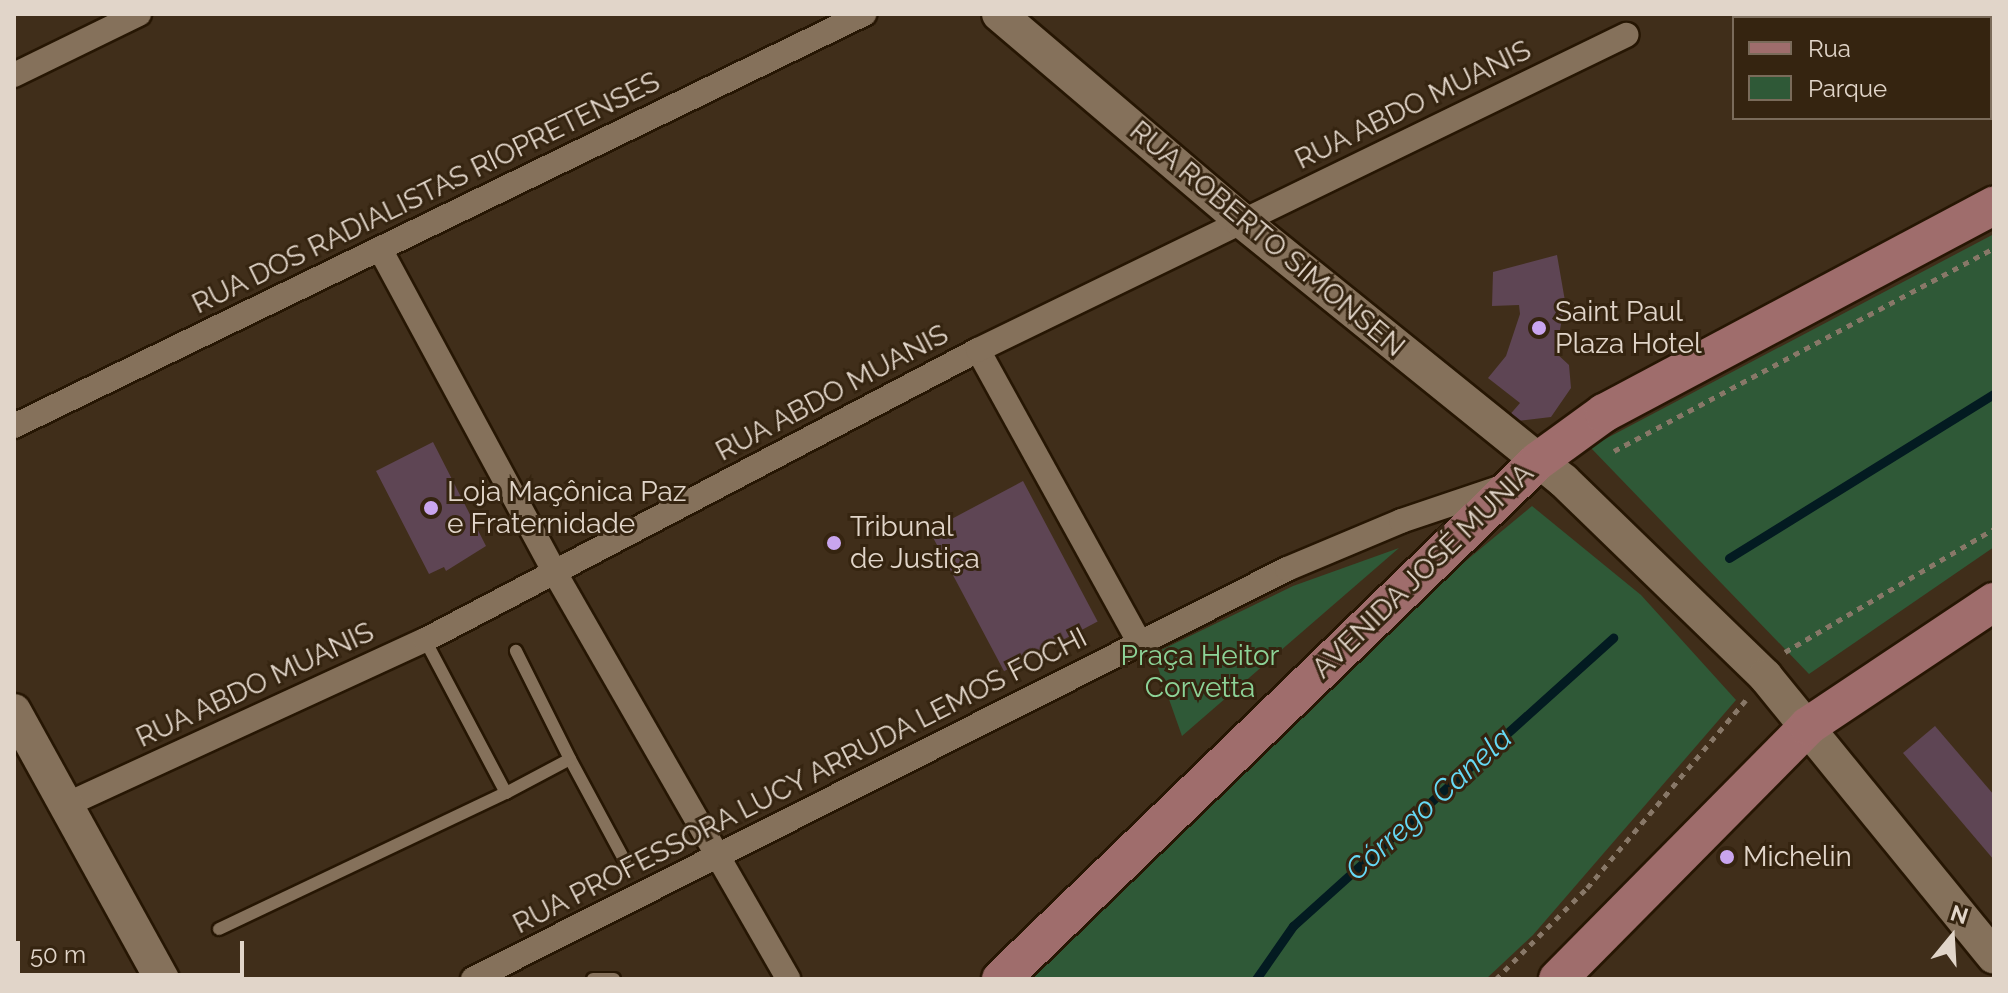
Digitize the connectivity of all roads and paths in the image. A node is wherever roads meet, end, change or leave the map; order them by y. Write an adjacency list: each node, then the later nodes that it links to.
1 (139, 14): 5 (street)
2 (864, 14): 9 (street, RUA DOS RADIALISTAS RIOPRETENSES)
3 (999, 14): 7 (street, RUA ROBERTO SIMONSEN)
4 (1626, 35): 7 (street, RUA ABDO MUANIS)
5 (14, 75)
6 (1994, 206): 12 (main road, AVENIDA JOSÉ MUNIA)
7 (1243, 222): 10 (street, RUA ABDO MUANIS); 12 (street, RUA ROBERTO SIMONSEN)
8 (1994, 248): 12 (path)
9 (380, 249): 11 (street, RUA DOS RADIALISTAS RIOPRETENSES); 15 (street)
10 (978, 350): 15 (street, RUA ABDO MUANIS); 18 (street)
11 (14, 426)
12 (1551, 471): 13 (main road, AVENIDA JOSÉ MUNIA); 20 (street, RUA ROBERTO SIMONSEN)
13 (1507, 485): 18 (street, RUA PROFESSORA LUCY ARRUDA LEMOS FOCHI); 36 (main road, AVENIDA JOSÉ MUNIA)
14 (1994, 529): 20 (path)
15 (555, 573): 17 (street, RUA ABDO MUANIS); 26 (street)
16 (1994, 602): 22 (main road)
17 (425, 640): 24 (lane); 25 (street, RUA ABDO MUANIS)
18 (1140, 644): 26 (street, RUA PROFESSORA LUCY ARRUDA LEMOS FOCHI)
19 (516, 651): 23 (lane)
20 (1765, 676): 22 (street, RUA ROBERTO SIMONSEN); 37 (path)
21 (14, 711): 25 (street)
22 (1808, 726): 29 (street, RUA ROBERTO SIMONSEN); 30 (main road)
23 (570, 759): 24 (lane); 27 (lane)
24 (506, 793): 28 (lane)
25 (66, 805): 31 (street)
26 (717, 856): 32 (street, RUA PROFESSORA LUCY ARRUDA LEMOS FOCHI); 35 (street)
27 (625, 861)
28 (219, 929)
29 (1994, 957)
30 (1559, 978)
31 (162, 979)
32 (473, 979)
33 (593, 979): 34 (lane)
34 (614, 979)
35 (788, 979)
36 (1001, 979)
37 (1496, 979)

